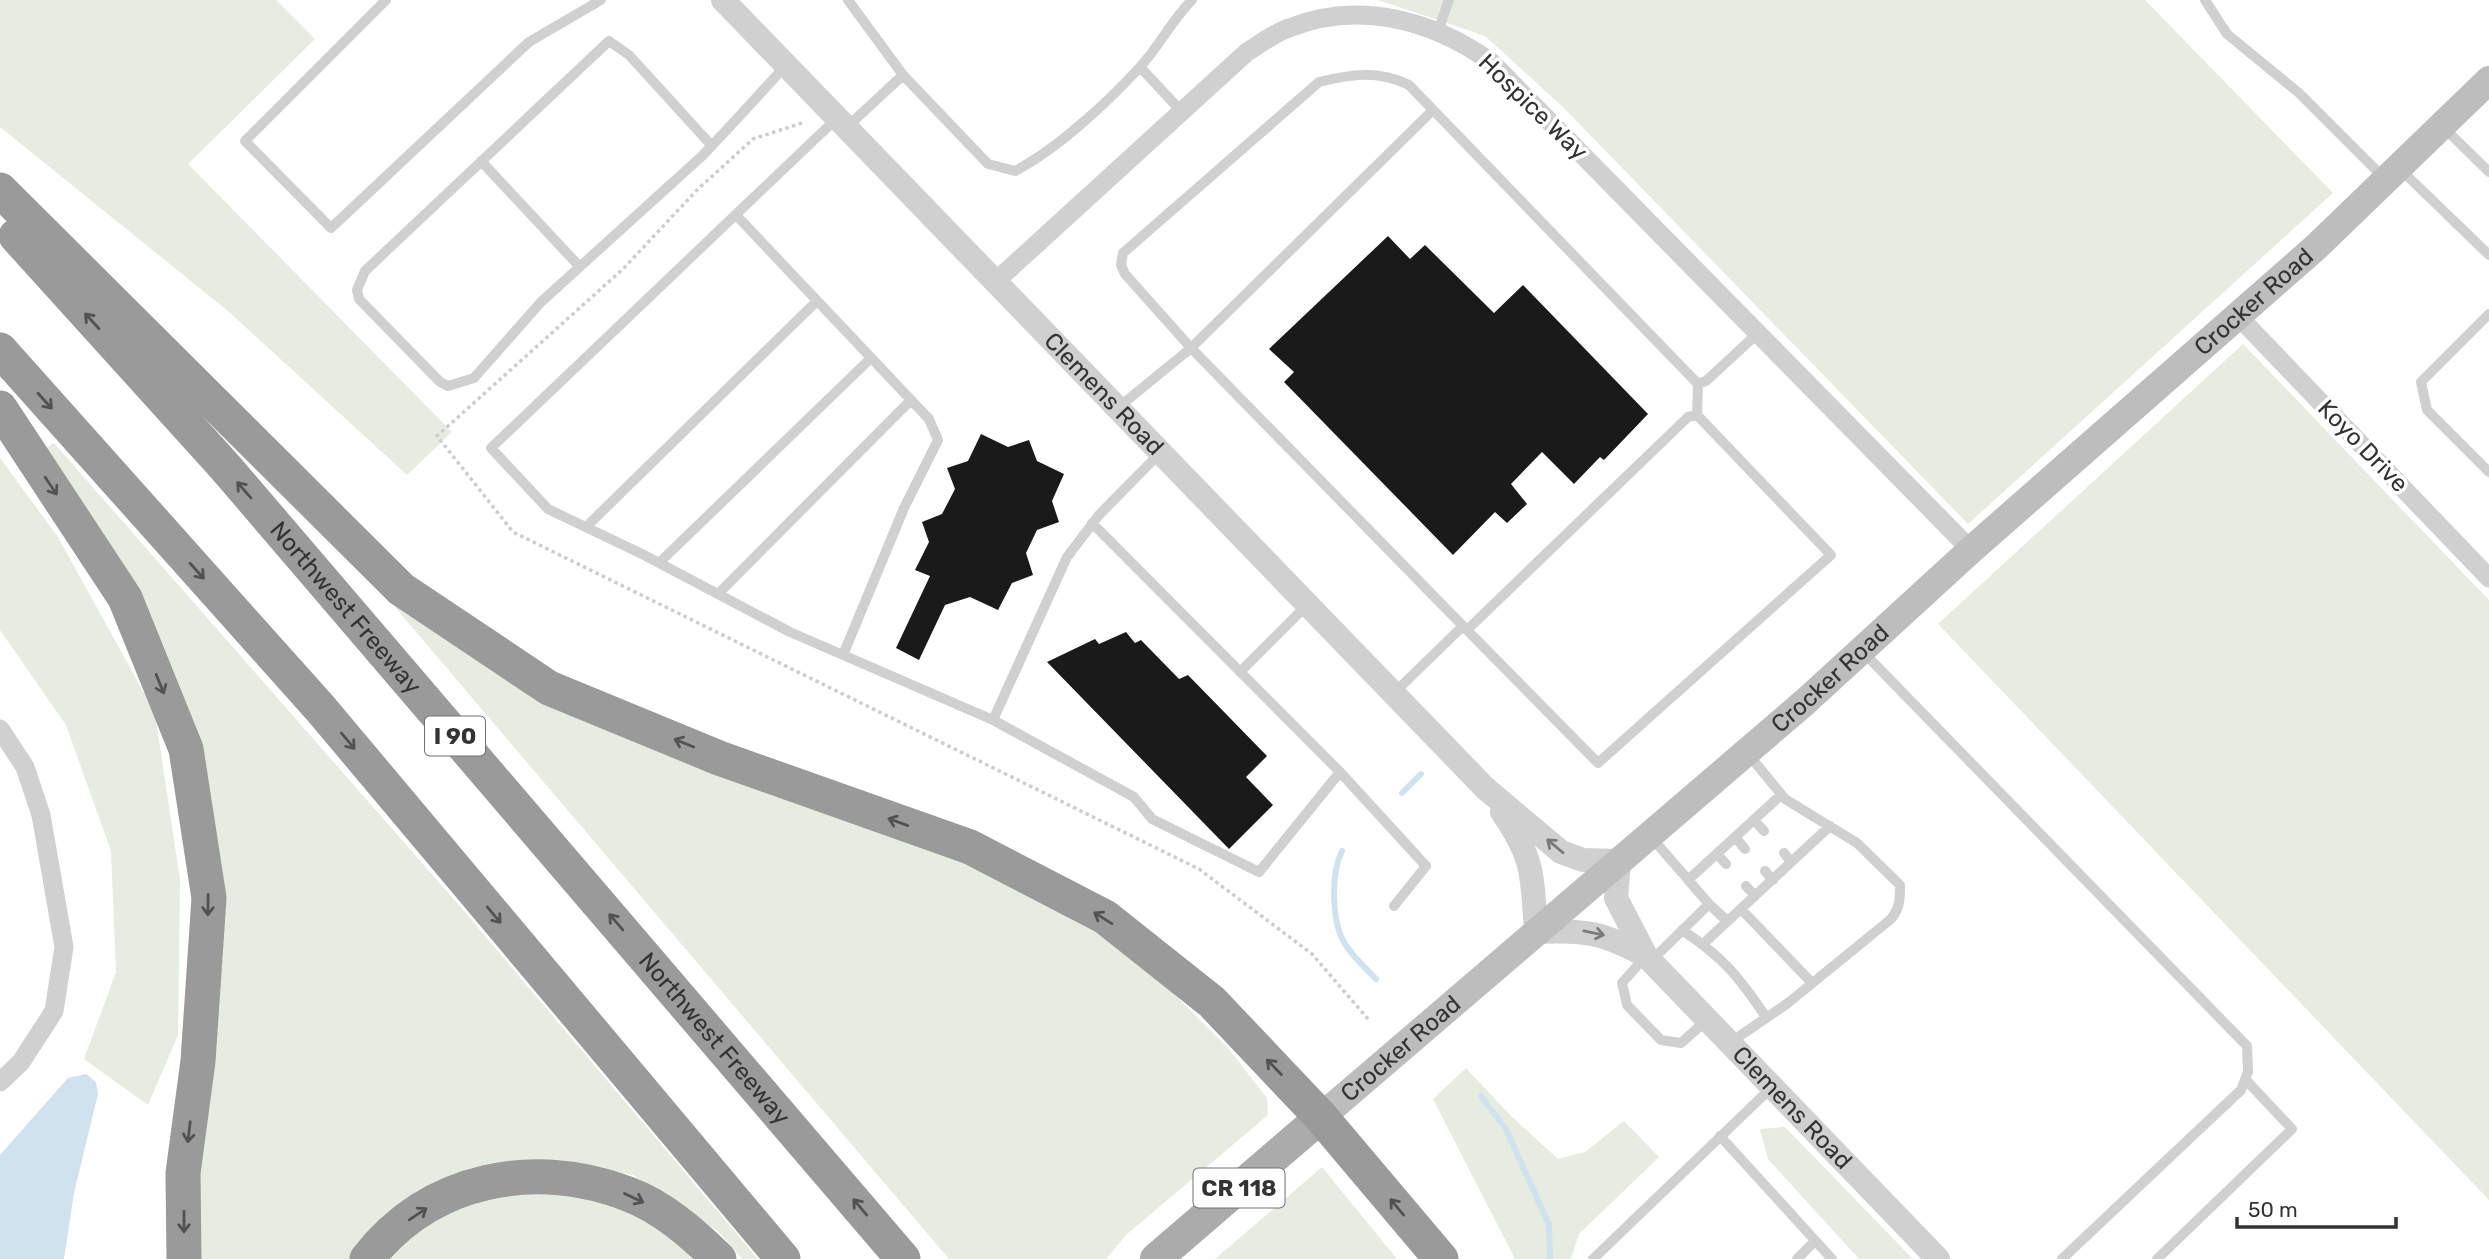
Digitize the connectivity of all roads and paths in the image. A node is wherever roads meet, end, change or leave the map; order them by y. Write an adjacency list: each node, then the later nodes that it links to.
1 (386, 0): 2 (lane)
2 (601, 0)
3 (723, 0): 9 (street, Clemens Road)
4 (848, 0): 11 (lane)
5 (1192, 0): 10 (lane)
6 (1449, 0): 8 (lane)
7 (2205, 0): 21 (lane)
8 (1438, 31): 14 (street, Hospice Way); 31 (street, Hospice Way)
9 (787, 65): 15 (street, Clemens Road); 18 (lane)
10 (1140, 67): 11 (lane); 14 (lane)
11 (903, 75): 15 (lane)
12 (2489, 80): 17 (main road, Crocker Road / CR 118)
13 (1433, 110): 32 (lane); 32 (lane); 35 (lane)
14 (1182, 112): 27 (street, Hospice Way)
15 (842, 122): 23 (lane); 27 (street, Clemens Road)
16 (802, 123): 88 (path)
17 (2442, 126): 20 (lane); 21 (main road, Crocker Road / CR 118)
18 (712, 146): 19 (lane); 26 (lane)
19 (481, 161): 26 (lane); 26 (lane)
20 (2489, 172)
21 (2392, 174): 25 (lane); 30 (main road, Crocker Road / CR 118)
22 (0, 190): 94 (highway, one-way to 22)
23 (736, 215): 28 (lane); 43 (lane)
24 (0, 219): 101 (highway, Northwest Freeway / I 90, one-way to 24)
25 (2489, 255)
26 (579, 266)
27 (996, 281): 37 (street, Clemens Road)
28 (817, 301): 34 (lane); 43 (lane)
29 (2489, 314): 41 (lane)
30 (2237, 315): 44 (main road, Crocker Road / CR 118); 46 (street, Koyo Drive)
31 (1758, 333): 35 (lane); 44 (street, Hospice Way)
32 (1191, 348): 37 (lane); 49 (lane)
33 (0, 350): 100 (highway, one-way to 100)
34 (871, 358): 36 (lane); 45 (lane)
35 (1698, 384): 39 (lane)
36 (911, 400): 47 (lane); 51 (lane)
37 (1119, 407): 40 (street, Clemens Road)
38 (0, 408): 97 (highway, one-way to 97)
39 (1697, 415): 49 (lane); 49 (lane)
40 (1161, 451): 42 (lane); 48 (street, Clemens Road)
41 (2489, 472)
42 (1093, 523): 52 (lane); 54 (lane)
43 (586, 527): 45 (lane)
44 (1971, 550): 50 (main road, Crocker Road / CR 118)
45 (659, 563): 47 (lane)
46 (2489, 578)
47 (718, 594): 51 (lane)
48 (1309, 603): 52 (lane); 53 (street, Clemens Road)
49 (1465, 628): 53 (lane)
50 (1861, 650): 56 (main road, Crocker Road / CR 118); 91 (lane)
51 (843, 655): 54 (lane)
52 (1240, 672): 57 (lane)
53 (1394, 693): 58 (street, Clemens Road)
54 (993, 720): 57 (lane)
55 (0, 729): 92 (street)
56 (1746, 752): 59 (lane); 63 (main road, Crocker Road / CR 118)
57 (1340, 772): 77 (lane)
58 (1485, 788): 68 (street, Clemens Road, one-way to 58); 81 (street, Clemens Road)
59 (1782, 795): 60 (lane); 61 (lane)
60 (1754, 820): 62 (lane); 64 (lane)
61 (1830, 826): 69 (lane); 84 (lane)
62 (1764, 831)
63 (1649, 835): 68 (main road, Crocker Road / CR 118); 72 (lane)
64 (1735, 837): 65 (lane); 66 (lane)
65 (1745, 849)
66 (1717, 853): 70 (lane); 72 (lane)
67 (1784, 853): 69 (lane)
68 (1619, 861): 81 (main road, Crocker Road / CR 118); 83 (street, Clemens Road)
69 (1791, 862): 73 (lane)
70 (1726, 864)
71 (1765, 871): 73 (lane)
72 (1688, 880): 76 (lane)
73 (1773, 880): 75 (lane)
74 (1746, 886): 75 (lane)
75 (1755, 896): 78 (lane)
76 (1709, 904): 79 (lane); 80 (lane)
77 (1394, 906)
78 (1741, 909): 79 (lane); 84 (lane)
79 (1727, 921): 82 (lane)
80 (1682, 930): 82 (lane); 83 (lane)
81 (1536, 932): 83 (street, Clemens Road, one-way to 83); 94 (main road, Crocker Road / CR 118)
82 (1703, 944): 86 (lane)
83 (1649, 959): 89 (street, Clemens Road); 89 (lane)
84 (1812, 983): 87 (lane)
85 (1759, 984): 86 (lane)
86 (1750, 993): 87 (lane)
87 (1766, 1017): 90 (lane)
88 (1368, 1019)
89 (1707, 1020): 90 (street, Clemens Road)
90 (1729, 1044): 93 (street, Clemens Road)
91 (2245, 1079): 108 (lane); 109 (lane)
92 (0, 1082)
93 (1771, 1087): 95 (lane); 107 (street, Clemens Road)
94 (1321, 1116): 102 (main road, Crocker Road / CR 118); 103 (highway, one-way to 94)
95 (1720, 1136): 96 (lane); 104 (lane)
96 (1815, 1241): 105 (lane); 106 (lane)
97 (184, 1259)
98 (367, 1259): 99 (highway, one-way to 99)
99 (719, 1259)
100 (783, 1259)
101 (904, 1259)
102 (1156, 1259)
103 (1441, 1259)
104 (1593, 1259)
105 (1797, 1259)
106 (1832, 1259)
107 (1938, 1259)
108 (2062, 1259)
109 (2157, 1259)

